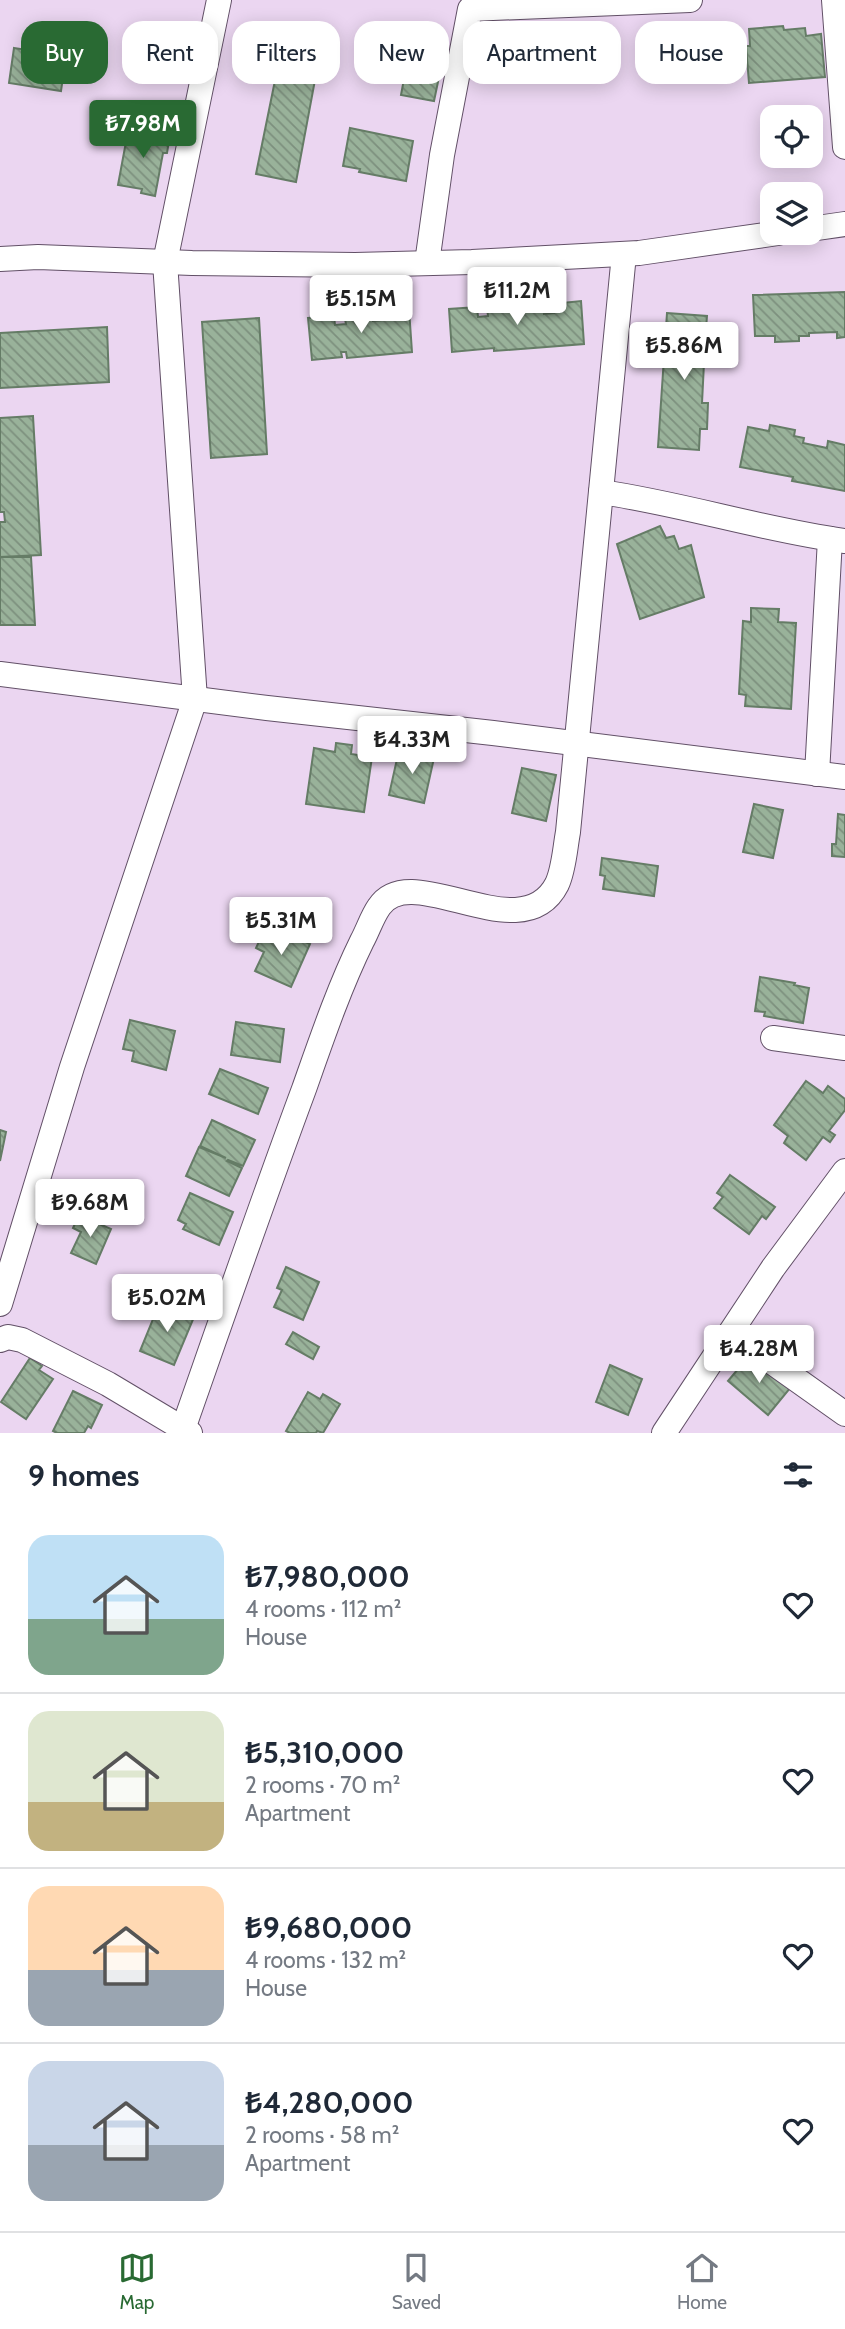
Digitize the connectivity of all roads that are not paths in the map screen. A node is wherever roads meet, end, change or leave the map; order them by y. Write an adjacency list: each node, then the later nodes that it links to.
1 (219, 0): 11 (street)
2 (690, 0): 4 (street)
3 (834, 0): 5 (street)
4 (471, 5): 12 (street)
5 (845, 147)
6 (845, 224): 7 (street)
7 (823, 227)
8 (760, 235): 9 (street)
9 (624, 254): 12 (street); 13 (street)
10 (0, 259): 11 (street)
11 (165, 262): 12 (street); 16 (street)
12 (427, 263)
13 (601, 492): 14 (street); 17 (street)
14 (837, 540): 18 (street)
15 (0, 674): 16 (street)
16 (195, 699): 17 (street); 23 (street)
17 (577, 744): 18 (street); 27 (street)
18 (817, 774): 19 (street)
19 (845, 778)
20 (773, 1038): 21 (street)
21 (845, 1048)
22 (845, 1171): 24 (street)
23 (0, 1304)
24 (731, 1333): 26 (street); 28 (street)
25 (0, 1340): 27 (street)
26 (845, 1414)
27 (187, 1431)
28 (664, 1433)

